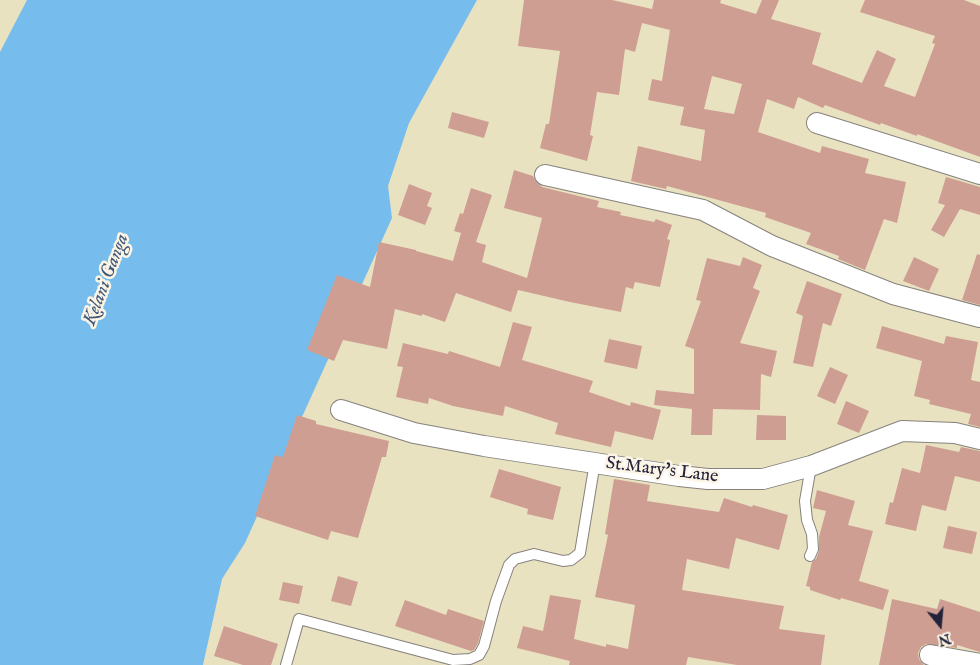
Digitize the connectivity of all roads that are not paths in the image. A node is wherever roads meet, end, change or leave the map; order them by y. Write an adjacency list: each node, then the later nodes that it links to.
1 (817, 123): 2 (street)
2 (980, 174)
3 (546, 175): 4 (street)
4 (980, 318)
5 (342, 410): 7 (street, St.Mary's Lane)
6 (980, 439): 8 (street, St.Mary's Lane)
7 (594, 462): 8 (street, St.Mary's Lane); 11 (lane)
8 (811, 466): 9 (lane)
9 (810, 556)
10 (930, 655): 12 (street)
11 (478, 660): 13 (lane)
12 (980, 664)
13 (286, 665)

